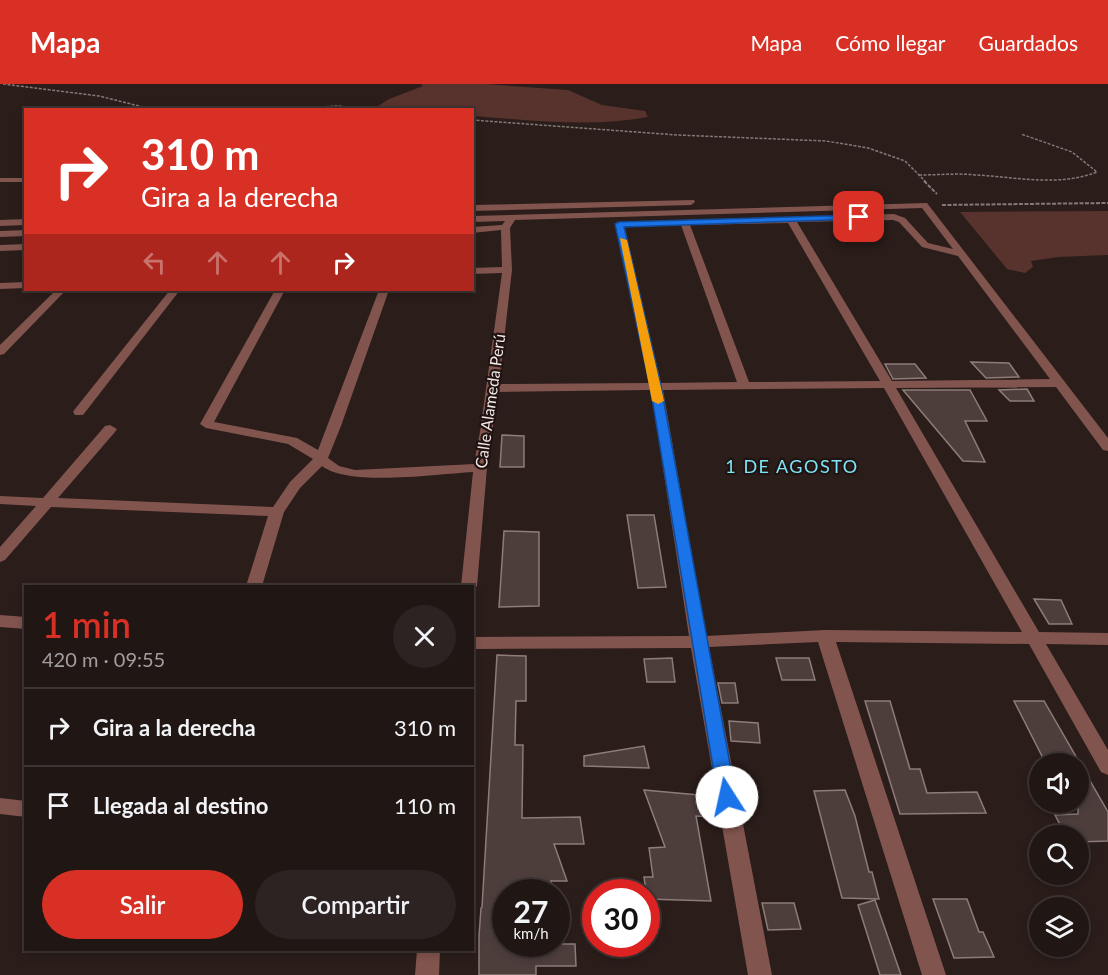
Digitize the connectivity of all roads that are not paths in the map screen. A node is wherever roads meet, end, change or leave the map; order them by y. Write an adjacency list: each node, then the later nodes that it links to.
1 (0, 180): 2 (street)
2 (24, 180)
3 (765, 200): 4 (street)
4 (474, 208)
5 (474, 219): 8 (street)
6 (791, 220): 10 (street); 17 (street); 28 (street)
7 (24, 222): 9 (street)
8 (509, 222): 11 (street); 12 (street); 17 (street); 18 (street, Calle Alameda Perú)
9 (0, 223)
10 (685, 223): 11 (street); 30 (street)
11 (619, 224): 29 (street)
12 (474, 230)
13 (24, 233): 14 (street)
14 (0, 234)
15 (24, 247): 16 (street)
16 (0, 248)
17 (961, 254): 27 (street)
18 (507, 270): 19 (street); 31 (street, Calle Alameda Perú)
19 (474, 271)
20 (24, 285): 21 (street)
21 (0, 286)
22 (60, 291): 26 (street)
23 (174, 291): 32 (street)
24 (279, 291): 35 (street)
25 (384, 291): 35 (street)
26 (0, 352)
27 (1059, 383): 28 (street); 34 (street)
28 (888, 384): 30 (street); 46 (street)
29 (656, 386): 30 (street); 31 (street); 48 (street)
30 (744, 386)
31 (493, 388): 36 (street, Calle Alameda Perú)
32 (79, 412)
33 (110, 429): 38 (street)
34 (1108, 447)
35 (320, 460): 36 (street); 39 (street)
36 (480, 468): 42 (street, Calle Alameda Perú)
37 (0, 500): 38 (street)
38 (46, 504): 39 (street); 40 (street)
39 (277, 512): 41 (street)
40 (0, 557)
41 (254, 585)
42 (469, 585)
43 (0, 621): 44 (street)
44 (24, 622)
45 (825, 636): 46 (street); 48 (street); 56 (street)
46 (1034, 638): 47 (street); 50 (street)
47 (1108, 639)
48 (699, 642): 49 (street); 55 (street)
49 (474, 643)
50 (1108, 767)
51 (0, 807): 52 (street)
52 (24, 809)
53 (429, 951): 54 (street)
54 (427, 975)
55 (760, 975)
56 (934, 975)

